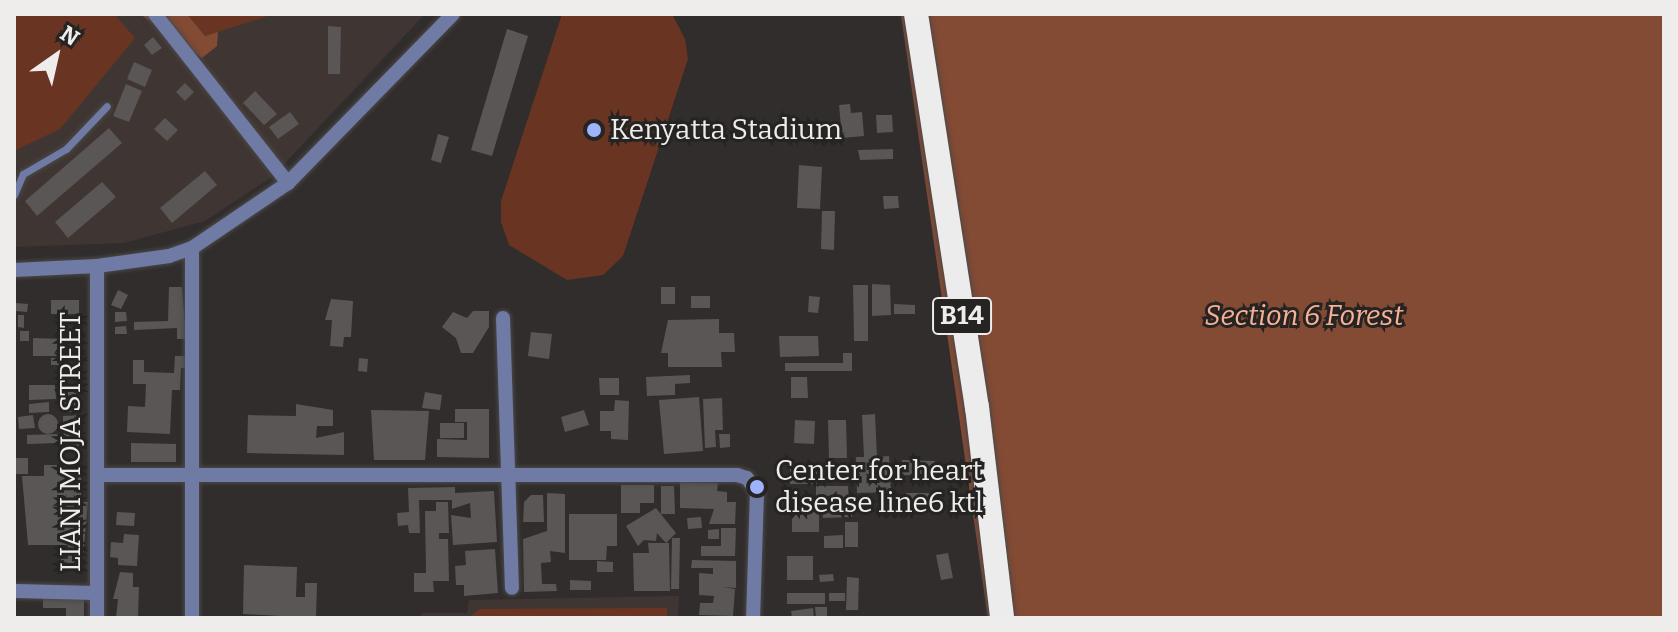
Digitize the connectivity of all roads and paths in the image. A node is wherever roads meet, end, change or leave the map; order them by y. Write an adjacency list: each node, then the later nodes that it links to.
1 (155, 14): 5 (street)
2 (453, 14): 5 (street)
3 (916, 14): 20 (highway, B14)
4 (107, 106): 6 (lane)
5 (288, 183): 7 (street)
6 (14, 195)
7 (192, 248): 8 (street); 12 (street)
8 (97, 266): 9 (street); 11 (street, LIANI MOJA STREET)
9 (14, 270)
10 (503, 318): 13 (street)
11 (98, 475): 12 (street); 16 (street, LIANI MOJA STREET)
12 (191, 475): 13 (street); 18 (street)
13 (505, 475): 14 (street); 19 (street)
14 (512, 588)
15 (14, 591): 16 (street)
16 (97, 593): 17 (street, LIANI MOJA STREET)
17 (97, 618)
18 (192, 618)
19 (753, 618)
20 (1002, 618)

